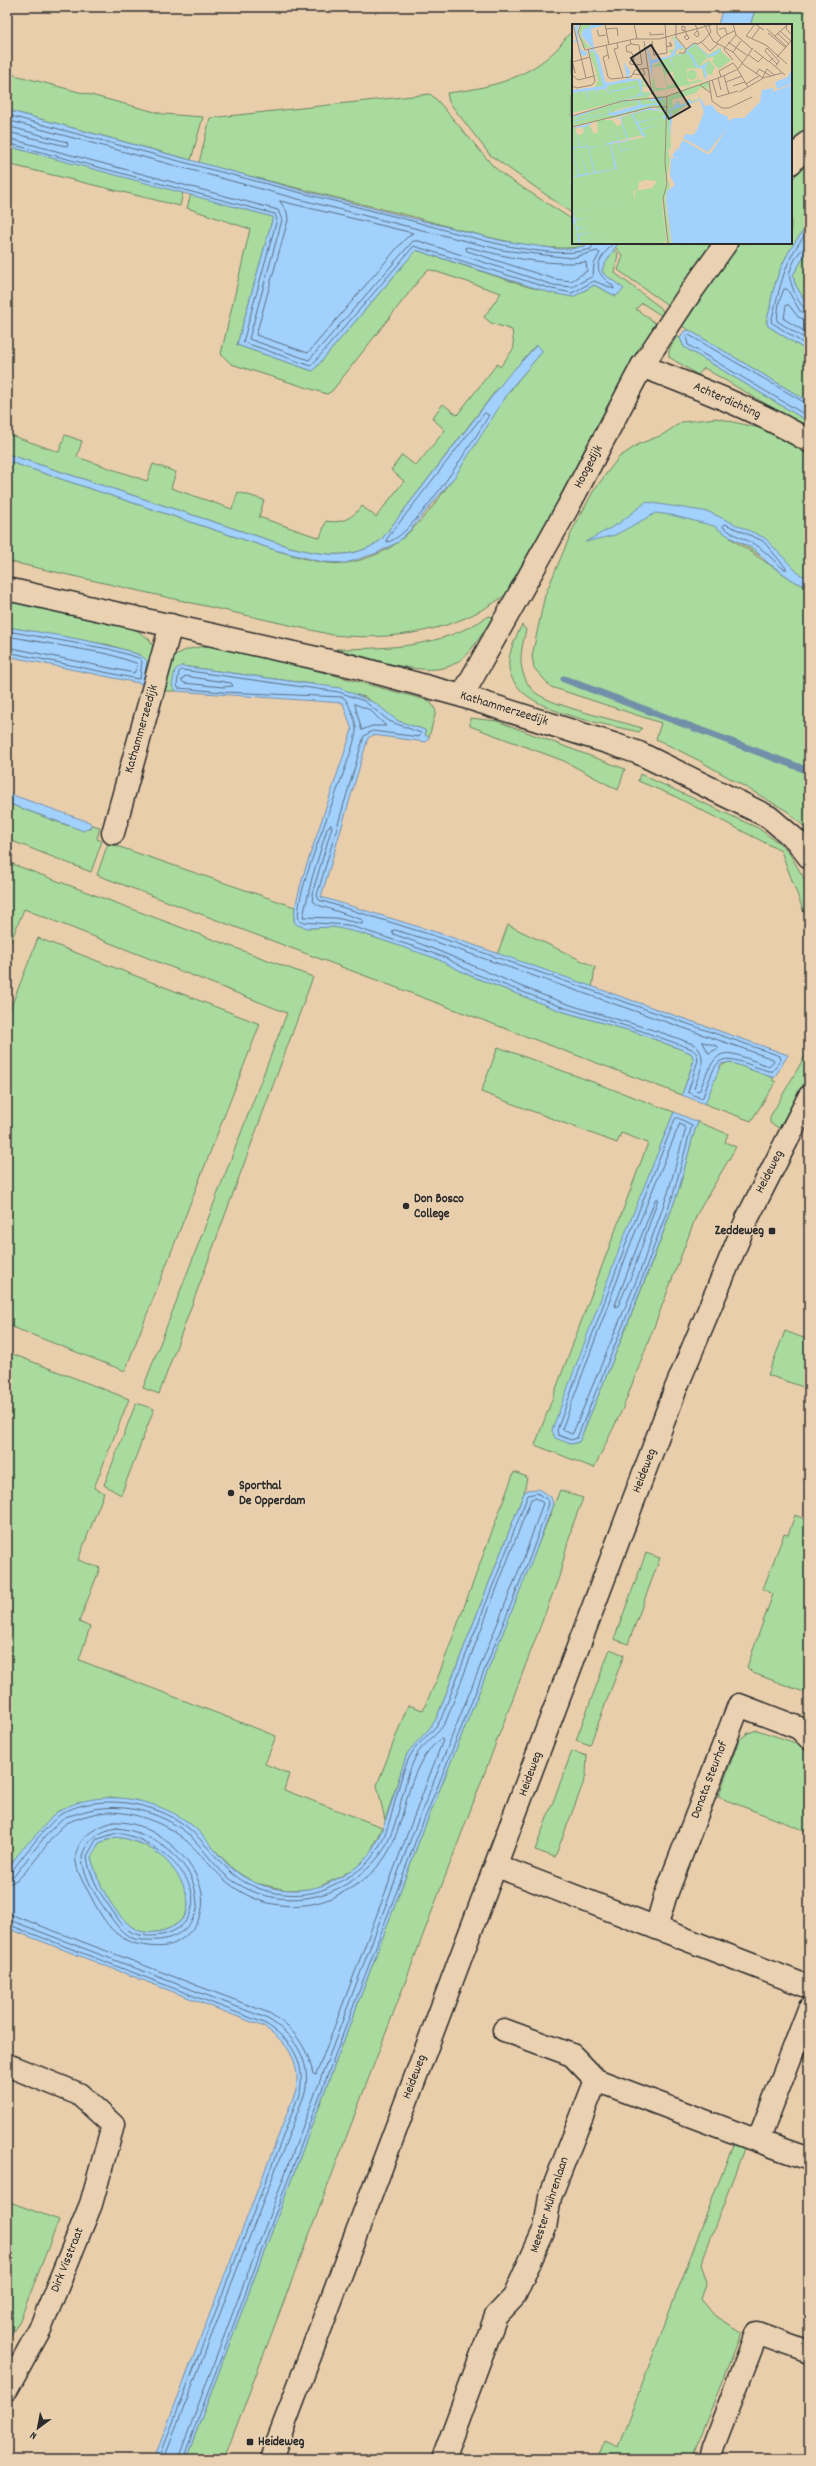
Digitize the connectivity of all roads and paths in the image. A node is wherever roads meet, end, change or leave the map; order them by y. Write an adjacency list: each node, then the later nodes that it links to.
1 (809, 141): 2 (street)
2 (792, 162)
3 (725, 244): 4 (street, Hoogedijk)
4 (642, 366): 5 (street, Achterdichting); 8 (street, Hoogedijk)
5 (809, 441)
6 (7, 589): 7 (street, Kathammerzeedijk)
7 (171, 625): 8 (street, Kathammerzeedijk); 9 (street, Kathammerzeedijk)
8 (462, 696): 10 (street, Kathammerzeedijk)
9 (113, 833)
10 (809, 857)
11 (809, 1097): 13 (street, Heideweg)
12 (809, 1738): 14 (street, Donata Steurhof)
13 (497, 1866): 14 (street); 24 (street, Heideweg)
14 (656, 1928): 15 (street)
15 (809, 1987)
16 (809, 2009): 20 (street)
17 (504, 2030): 19 (street)
18 (7, 2065): 23 (street, Dirk Visstraat)
19 (596, 2080): 20 (street); 25 (street, Meester Mührenlaan)
20 (758, 2141): 21 (street)
21 (809, 2159)
22 (809, 2352): 26 (street)
23 (7, 2389)
24 (271, 2459)
25 (443, 2459)
26 (710, 2459)

